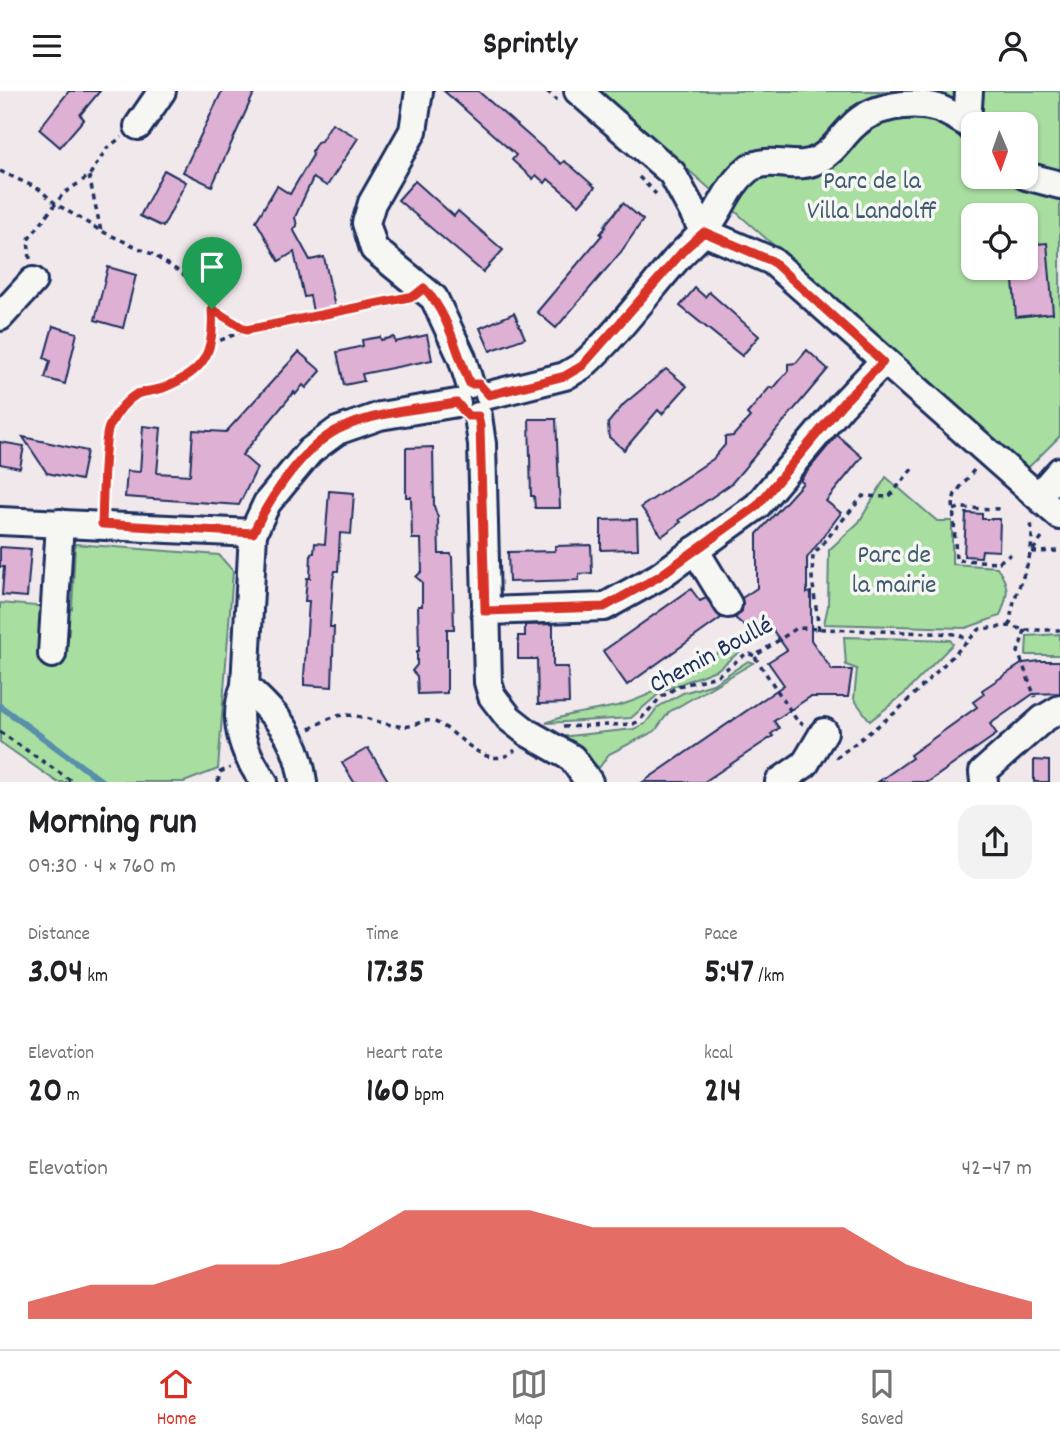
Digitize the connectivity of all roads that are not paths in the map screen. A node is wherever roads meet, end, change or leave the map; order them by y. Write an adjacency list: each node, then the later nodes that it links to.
1 (162, 91): 7 (street)
2 (419, 91): 14 (street)
3 (969, 91): 5 (street)
4 (572, 100): 10 (street)
5 (970, 112)
6 (961, 121): 10 (street)
7 (138, 126)
8 (1038, 179): 9 (street)
9 (1060, 185)
10 (704, 232): 13 (street); 14 (street)
11 (33, 281): 12 (street)
12 (0, 317)
13 (883, 362): 16 (street); 21 (street)
14 (474, 399): 20 (street); 23 (street)
15 (1060, 471): 16 (street)
16 (1038, 496): 17 (street)
17 (1059, 515)
18 (0, 521): 19 (street)
19 (60, 523): 20 (street); 24 (street)
20 (253, 533): 25 (street)
21 (686, 557): 22 (street); 23 (street)
22 (727, 604)
23 (485, 611): 30 (street)
24 (52, 654)
25 (245, 686): 28 (street); 29 (street)
26 (1051, 714): 32 (street)
27 (824, 732): 31 (street)
28 (264, 782)
29 (303, 782)
30 (589, 782)
31 (779, 782)
32 (984, 782)

